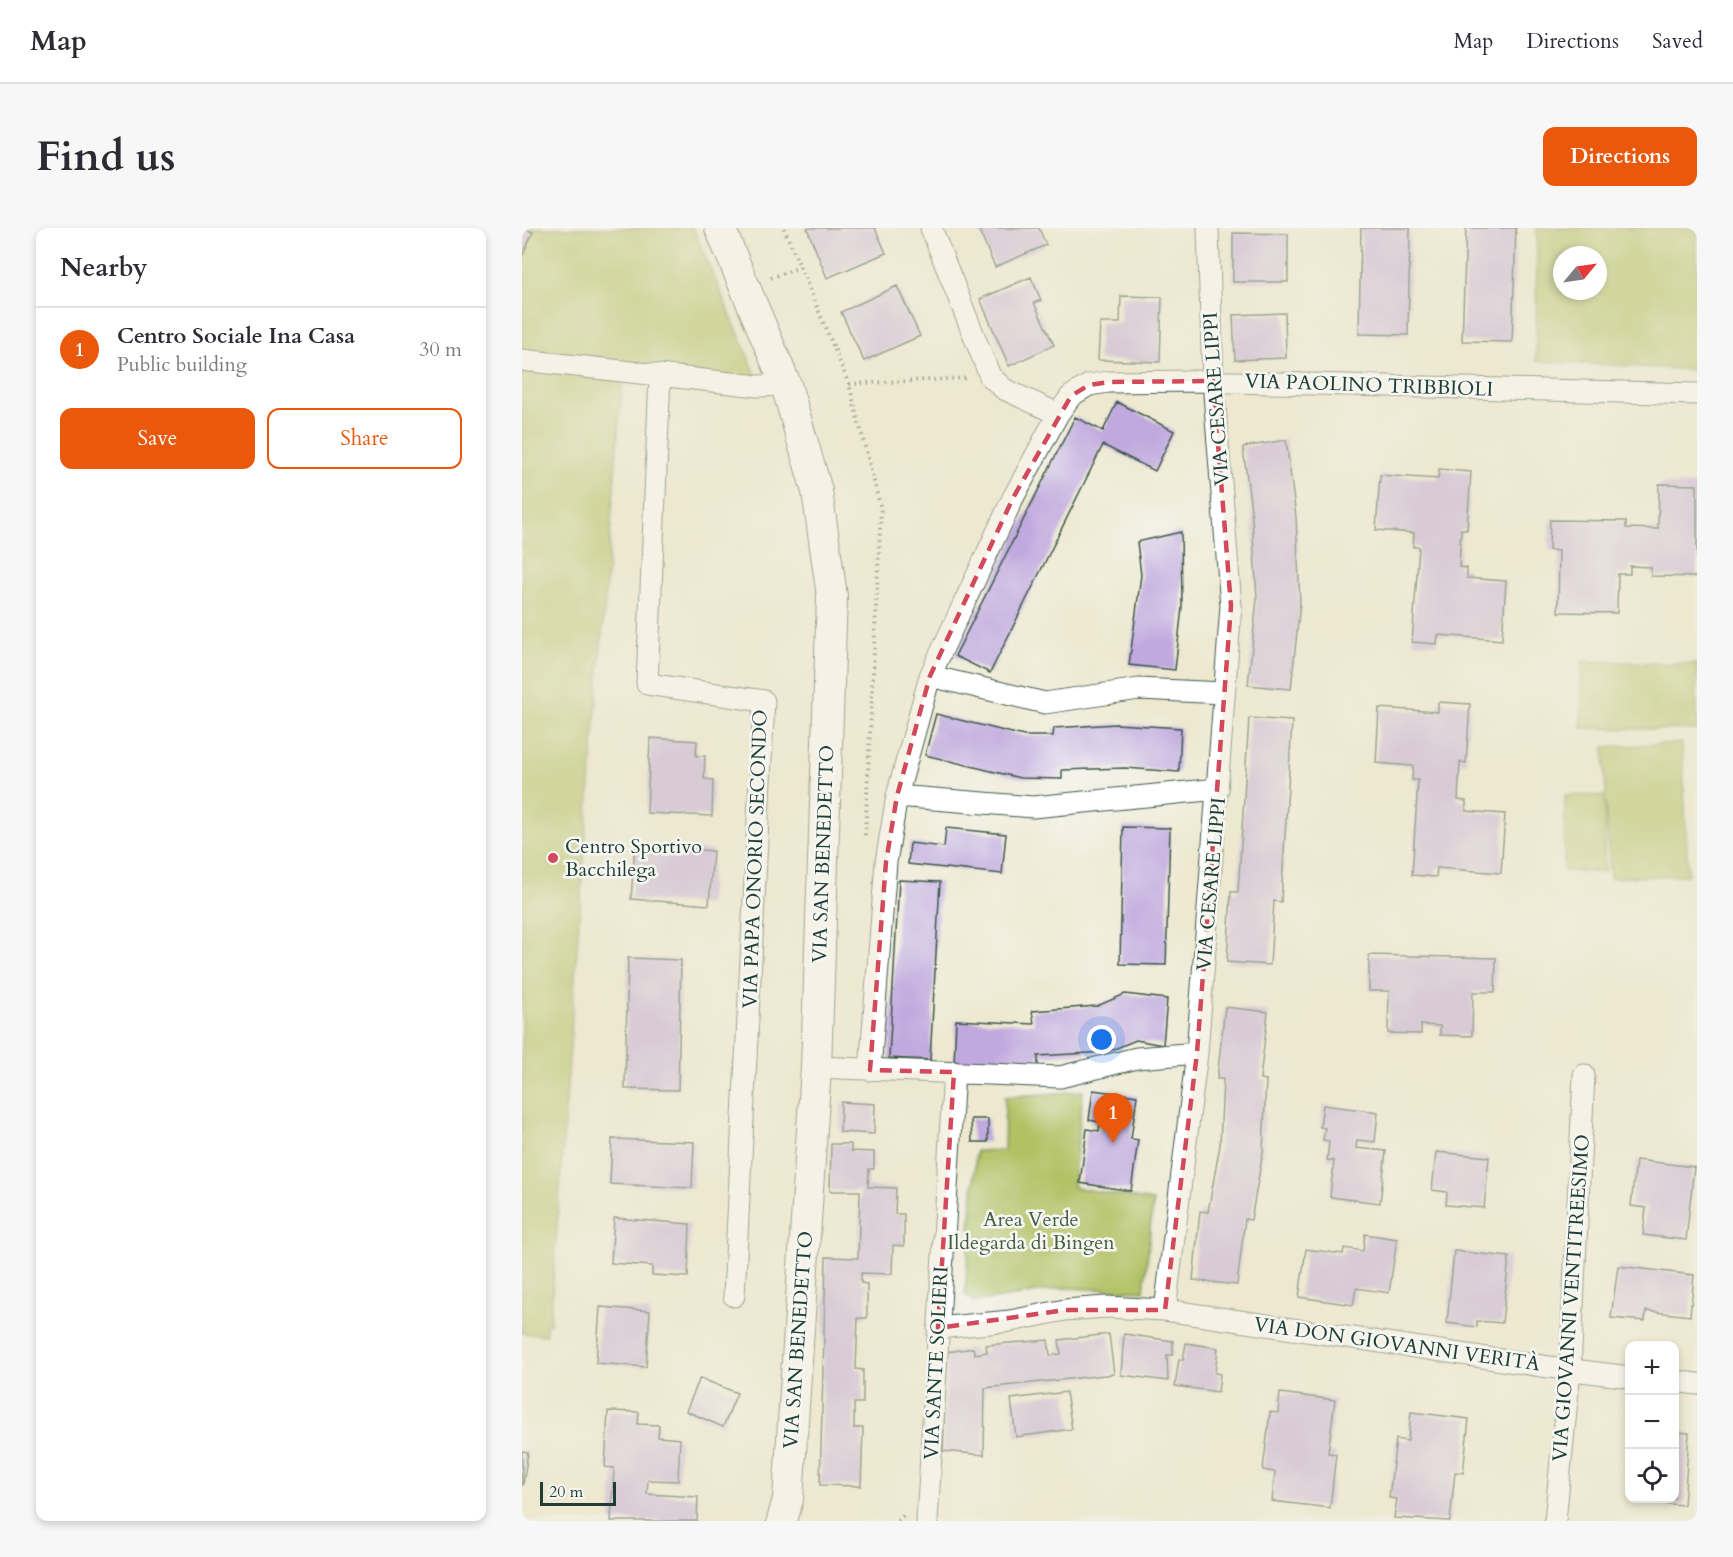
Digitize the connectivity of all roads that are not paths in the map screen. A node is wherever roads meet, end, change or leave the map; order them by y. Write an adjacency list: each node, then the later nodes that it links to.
1 (720, 228): 7 (street, VIA SAN BENEDETTO)
2 (931, 228): 9 (street)
3 (1208, 228): 6 (street, VIA CESARE LIPPI)
4 (522, 360): 5 (street)
5 (660, 376): 7 (street); 19 (street, VIA PAPA ONORIO SECONDO)
6 (1213, 381): 8 (street, VIA PAOLINO TRIBBIOLI); 9 (street, VIA PAOLINO TRIBBIOLI); 11 (street, VIA CESARE LIPPI)
7 (786, 385): 15 (street, VIA SAN BENEDETTO)
8 (1697, 394)
9 (1058, 414): 10 (street, VIA PAOLINO TRIBBIOLI)
10 (930, 676): 11 (street); 13 (street)
11 (1224, 693): 12 (street, VIA CESARE LIPPI)
12 (1218, 789): 13 (street); 14 (street, VIA CESARE LIPPI)
13 (897, 796): 16 (street)
14 (1197, 1053): 17 (street); 20 (street, VIA CESARE LIPPI)
15 (816, 1067): 16 (street); 26 (street, VIA SAN BENEDETTO)
16 (870, 1070): 17 (street)
17 (954, 1072): 21 (street, VIA SANTE SOLIERI)
18 (1584, 1076): 22 (street, VIA GIOVANNI VENTITREESIMO)
19 (734, 1296)
20 (1165, 1310): 21 (street); 22 (street, VIA DON GIOVANNI VERITÀ)
21 (938, 1328): 27 (street, VIA SANTE SOLIERI)
22 (1570, 1370): 23 (street, VIA DON GIOVANNI VERITÀ); 28 (street, VIA GIOVANNI VENTITREESIMO)
23 (1625, 1377)
24 (1679, 1382): 25 (street)
25 (1697, 1384)
26 (789, 1514)
27 (927, 1521)
28 (1554, 1521)

